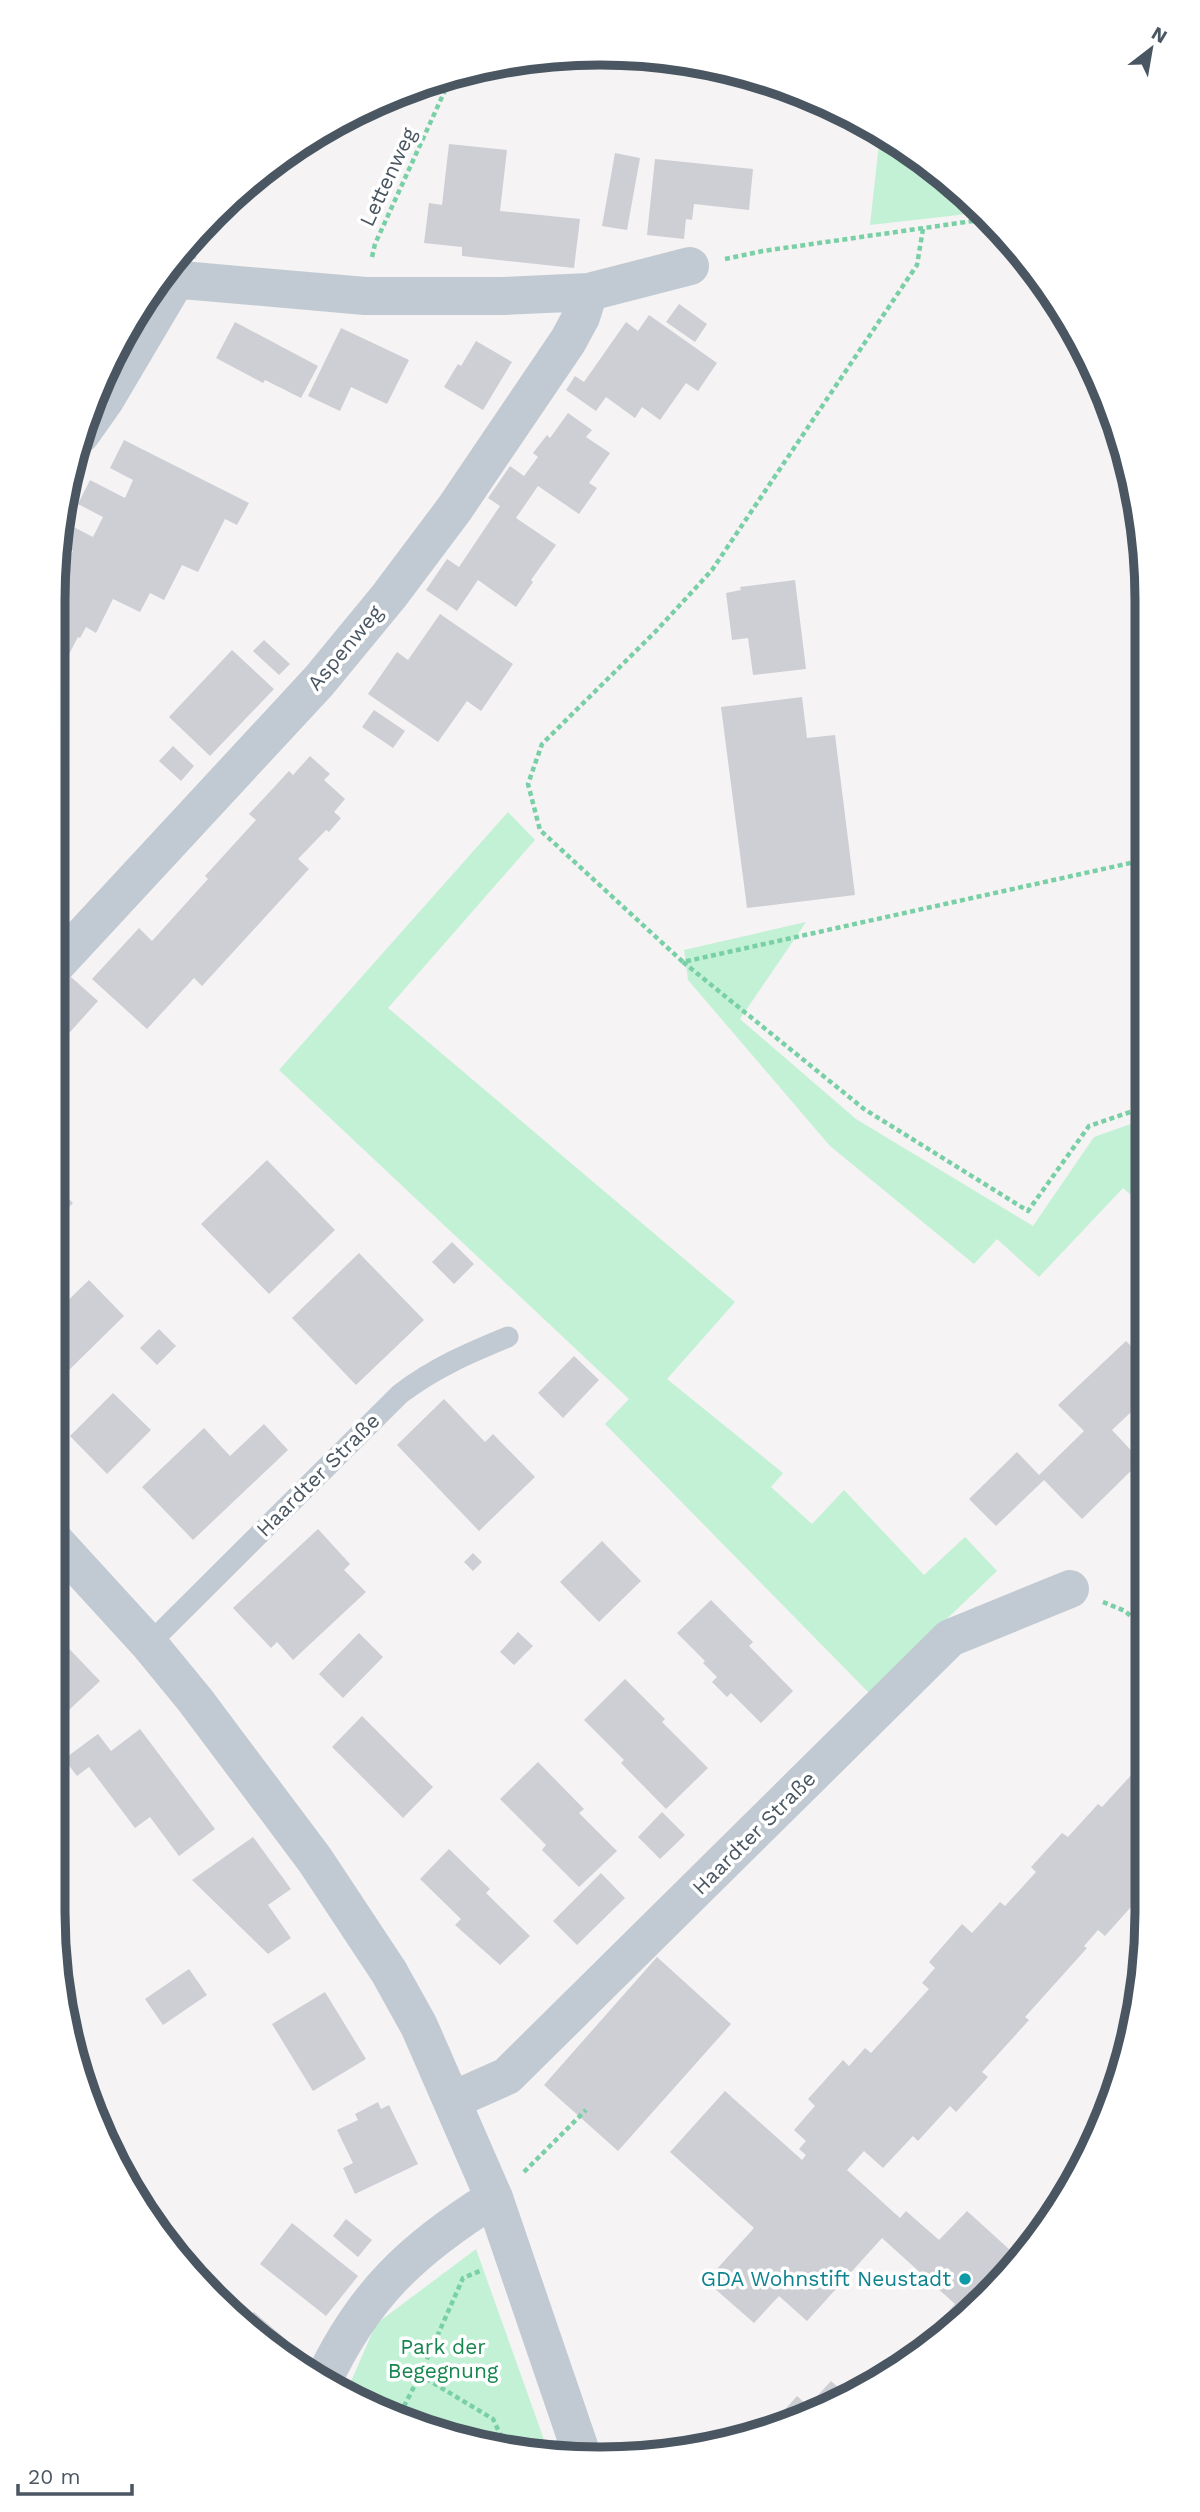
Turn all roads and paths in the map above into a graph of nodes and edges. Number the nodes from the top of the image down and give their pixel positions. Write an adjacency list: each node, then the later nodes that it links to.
1 (446, 87): 7 (path, Lettenweg)
2 (977, 221): 3 (path)
3 (923, 229): 4 (path); 12 (path)
4 (690, 266): 6 (street)
5 (171, 279): 7 (street)
6 (589, 292): 7 (street); 11 (street, Aspenweg)
7 (365, 296)
8 (157, 300): 9 (street)
9 (101, 405)
10 (1135, 862): 12 (path)
11 (65, 954)
12 (682, 962): 13 (path)
13 (1135, 1110)
14 (508, 1337): 18 (lane, Haardter Straße)
15 (65, 1553): 18 (street)
16 (1070, 1589): 17 (path); 19 (street, Haardter Straße)
17 (1135, 1620)
18 (149, 1643): 19 (street)
19 (453, 2099): 21 (street)
20 (586, 2110): 21 (path)
21 (507, 2187): 22 (street); 23 (street)
22 (515, 2255): 24 (path); 27 (street)
23 (328, 2374)
24 (420, 2375): 25 (path); 26 (path)
25 (402, 2410)
26 (502, 2438)
27 (579, 2446)

